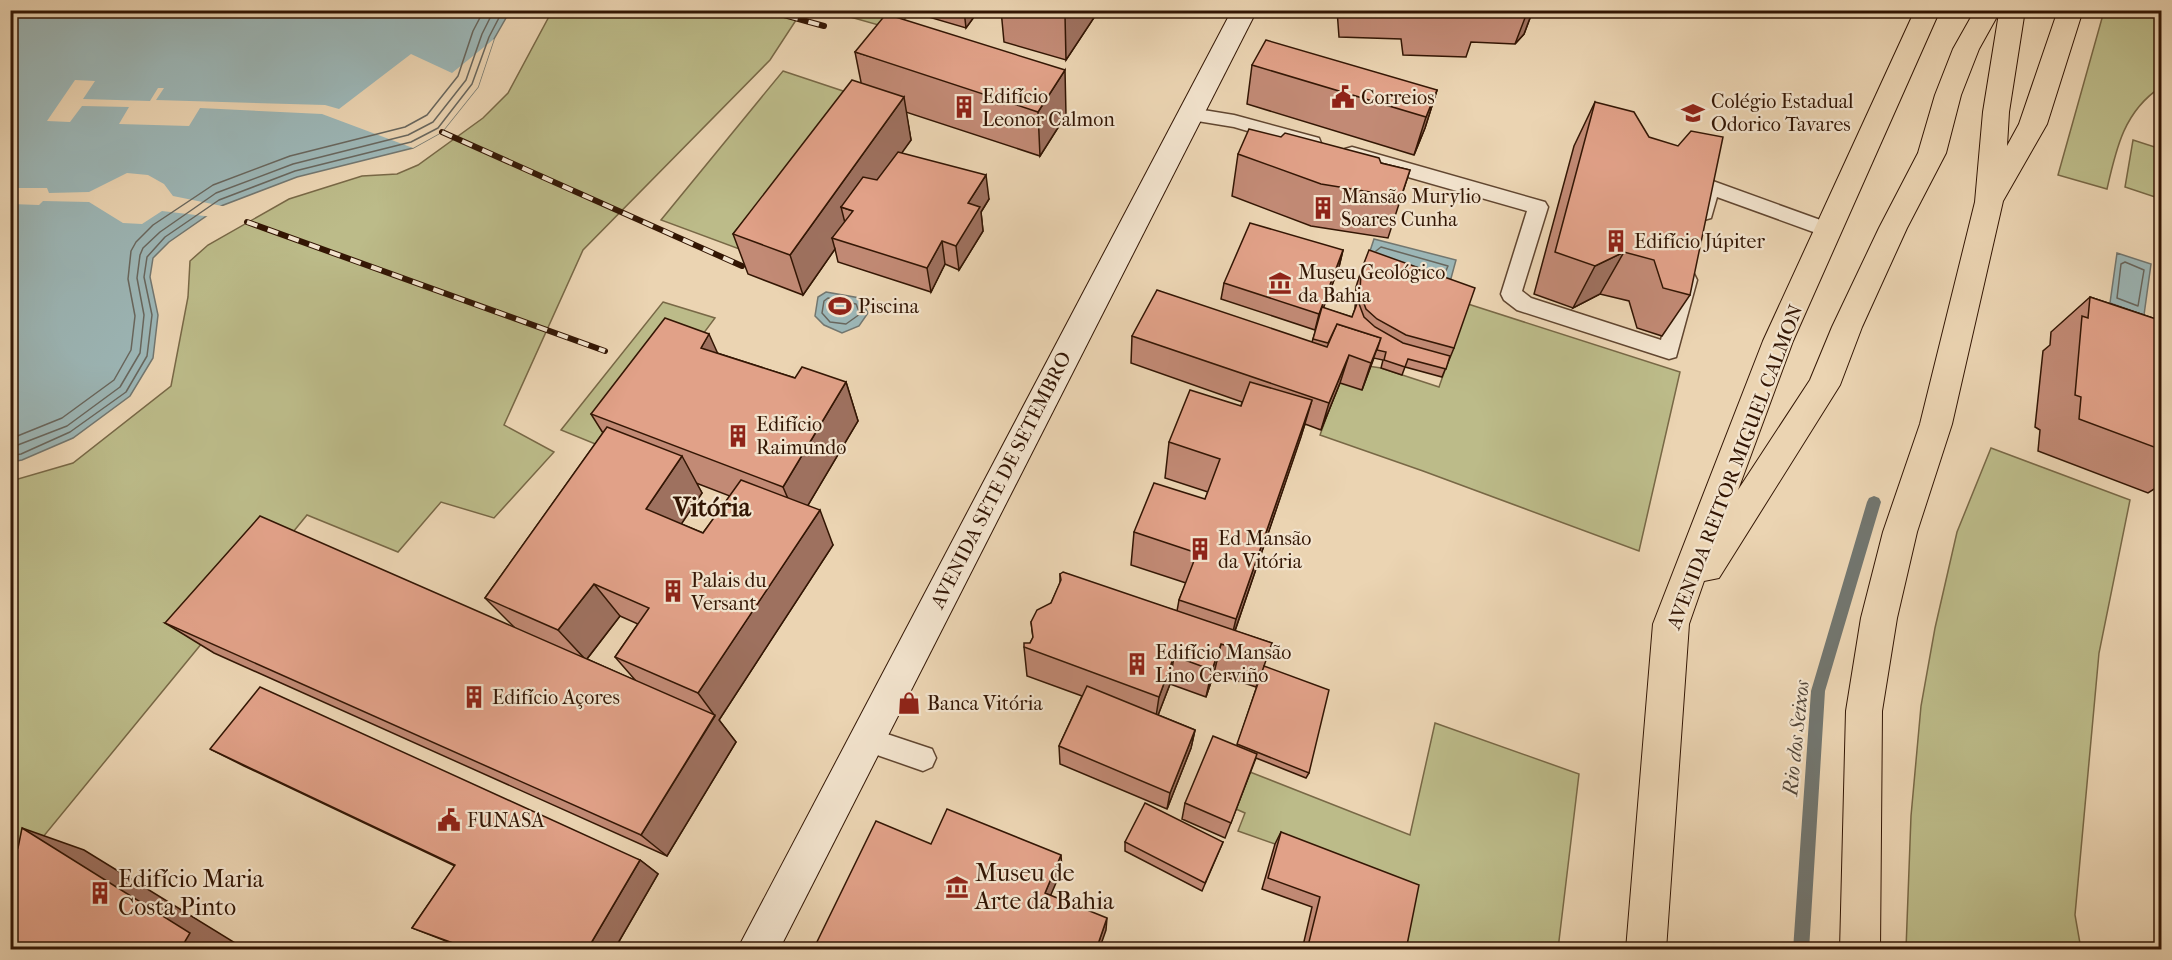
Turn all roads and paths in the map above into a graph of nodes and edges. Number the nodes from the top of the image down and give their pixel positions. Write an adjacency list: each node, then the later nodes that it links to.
1 (1245, 10): 6 (main road, AVENIDA SETE DE SETEMBRO)
2 (1928, 10): 8 (main road, AVENIDA REITOR MIGUEL CALMON)
3 (1988, 10): 11 (main road)
4 (2012, 10): 7 (main road)
5 (2071, 10): 7 (main road)
6 (1191, 114): 10 (lane); 12 (main road, AVENIDA SETE DE SETEMBRO)
7 (1989, 202): 16 (main road)
8 (1830, 231): 9 (lane); 11 (main road, AVENIDA REITOR MIGUEL CALMON)
9 (1699, 232)
10 (1690, 267)
11 (1671, 624): 15 (main road, AVENIDA REITOR MIGUEL CALMON)
12 (866, 739): 13 (lane); 14 (main road, AVENIDA SETE DE SETEMBRO)
13 (923, 758)
14 (757, 950)
15 (1646, 950)
16 (1860, 950)

